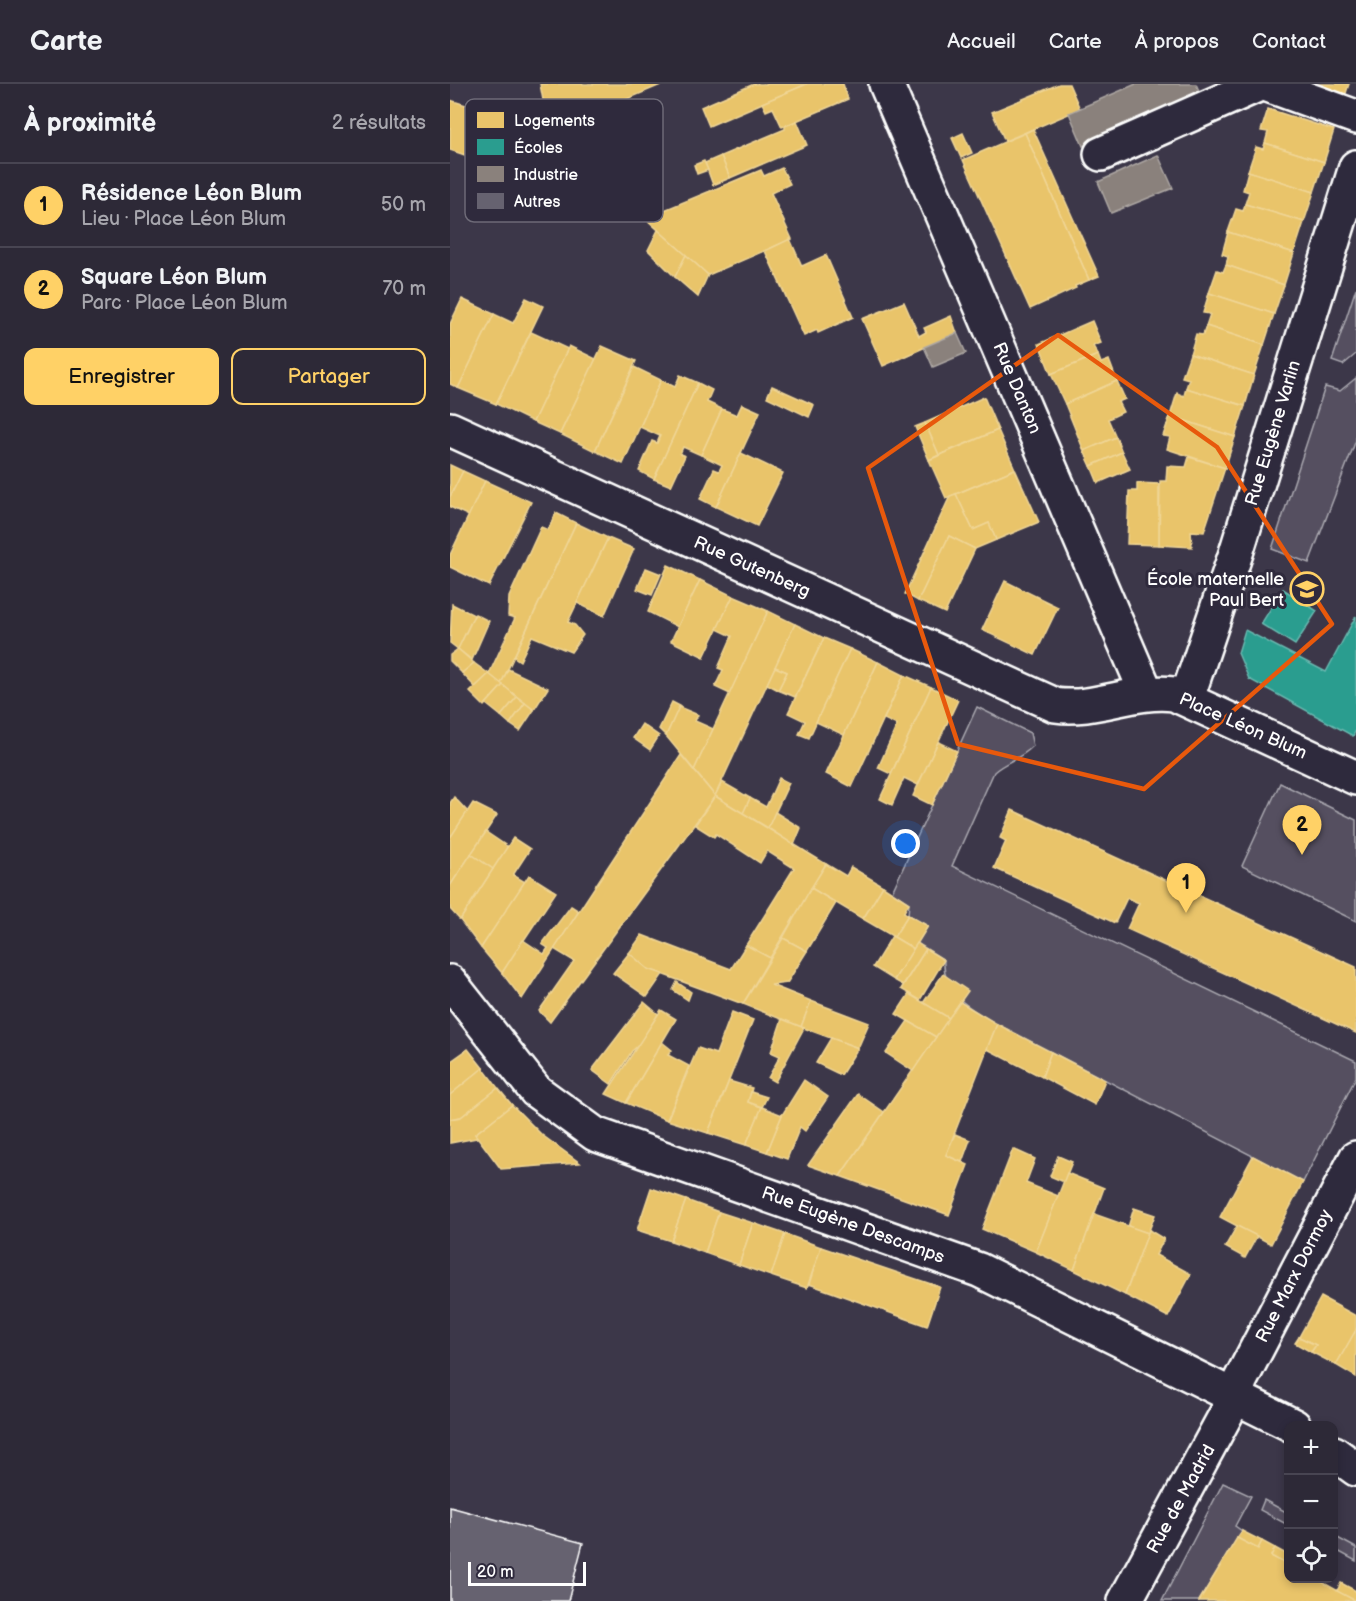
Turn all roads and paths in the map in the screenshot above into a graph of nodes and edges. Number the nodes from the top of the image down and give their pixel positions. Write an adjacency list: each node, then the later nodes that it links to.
1 (886, 84): 8 (street, Rue Danton)
2 (1260, 84): 5 (street)
3 (1265, 84): 4 (street)
4 (1356, 117)
5 (1101, 154)
6 (1356, 167): 9 (street, Rue Eugène Varlin)
7 (450, 429): 10 (street, Rue Gutenberg)
8 (1146, 692): 9 (street, Place Léon Blum); 10 (street, Place Léon Blum)
9 (1187, 698): 11 (street, Place Léon Blum)
10 (1055, 705)
11 (1356, 778)
12 (450, 982): 14 (street, Rue Eugène Descamps)
13 (1356, 1158): 14 (street, Rue Marx Dormoy)
14 (1236, 1396): 15 (street, Rue Eugène Descamps); 18 (street, Rue de Madrid)
15 (1286, 1421)
16 (1338, 1456): 17 (street)
17 (1356, 1469)
18 (1125, 1601)

